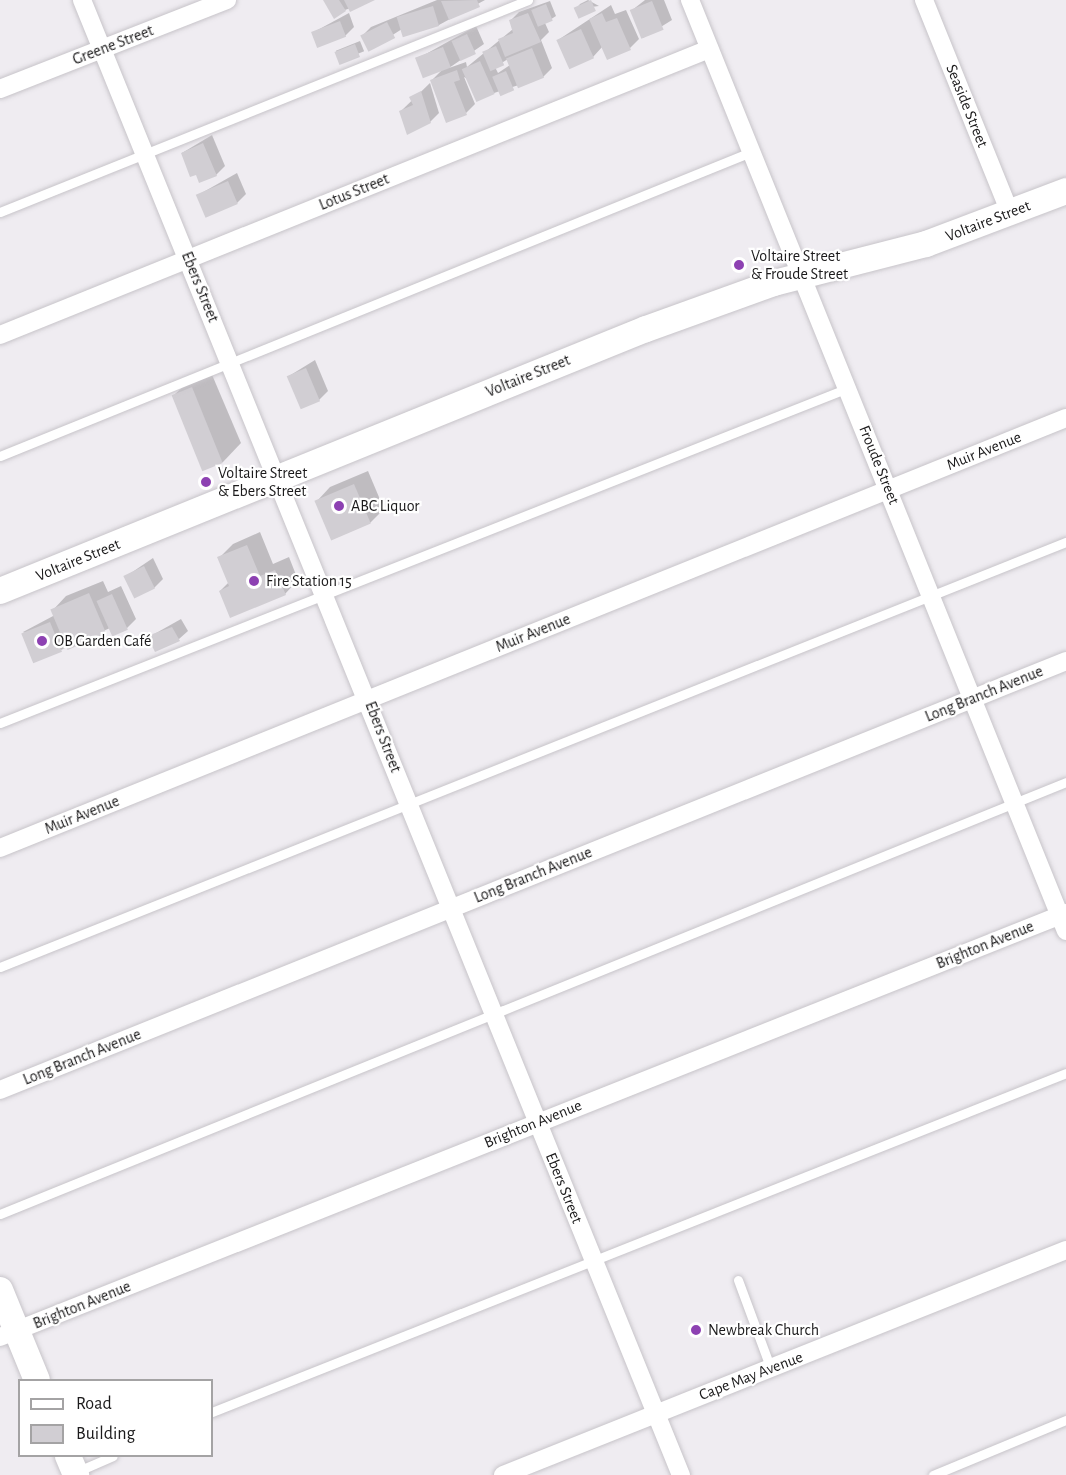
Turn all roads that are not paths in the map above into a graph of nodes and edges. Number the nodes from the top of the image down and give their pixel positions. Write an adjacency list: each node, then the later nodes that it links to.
1 (82, 0): 7 (street, Ebers Street)
2 (226, 0): 7 (street, Greene Street)
3 (528, 0): 9 (lane)
4 (690, 0): 6 (street, Froude Street)
5 (924, 0): 13 (street, Seaside Street)
6 (709, 49): 10 (street, Froude Street); 14 (street, Lotus Street)
7 (102, 50): 8 (street, Greene Street); 9 (street, Ebers Street)
8 (0, 89)
9 (144, 152): 12 (lane); 14 (street, Ebers Street)
10 (751, 152): 15 (street, Froude Street); 17 (lane)
11 (1066, 191): 13 (main road, Voltaire Street)
12 (0, 212)
13 (1010, 213): 15 (main road, Voltaire Street)
14 (188, 260): 16 (street, Lotus Street); 17 (street, Ebers Street)
15 (799, 275): 18 (street, Froude Street); 21 (main road, Voltaire Street)
16 (0, 335)
17 (232, 366): 20 (lane); 21 (street, Ebers Street)
18 (848, 388): 22 (street, Froude Street); 25 (lane)
19 (1066, 417): 22 (street, Muir Avenue)
20 (0, 456)
21 (278, 477): 24 (main road, Voltaire Street); 25 (street, Ebers Street)
22 (888, 489): 26 (street, Froude Street); 28 (street, Muir Avenue)
23 (1066, 542): 26 (lane)
24 (0, 591)
25 (324, 591): 28 (street, Ebers Street); 30 (lane)
26 (930, 594): 29 (street, Froude Street); 32 (lane)
27 (1066, 661): 29 (street, Long Branch Avenue)
28 (368, 698): 32 (street, Ebers Street); 34 (street, Muir Avenue)
29 (973, 699): 33 (street, Froude Street); 35 (street, Long Branch Avenue)
30 (0, 723)
31 (1066, 782): 33 (lane)
32 (408, 800): 35 (street, Ebers Street); 37 (lane)
33 (1015, 802): 36 (street, Froude Street); 38 (lane)
34 (0, 848)
35 (451, 908): 38 (street, Ebers Street); 40 (street, Long Branch Avenue)
36 (1064, 920): 41 (street, Brighton Avenue)
37 (0, 967)
38 (491, 1013): 41 (street, Ebers Street); 42 (lane)
39 (1066, 1073): 44 (lane)
40 (0, 1090)
41 (537, 1122): 44 (street, Ebers Street); 47 (street, Brighton Avenue)
42 (0, 1214)
43 (1066, 1250): 48 (street, Cape May Avenue)
44 (594, 1262): 50 (lane); 51 (street, Ebers Street)
45 (738, 1280): 48 (lane)
46 (0, 1290): 47 (main road)
47 (8, 1334): 49 (main road)
48 (771, 1369): 51 (street, Cape May Avenue)
49 (36, 1379)
50 (213, 1412)
51 (658, 1413): 55 (street, Cape May Avenue); 56 (street, Ebers Street)
52 (1066, 1420): 57 (lane)
53 (107, 1457): 54 (lane)
54 (72, 1469)
55 (503, 1475)
56 (681, 1475)
57 (933, 1475)

